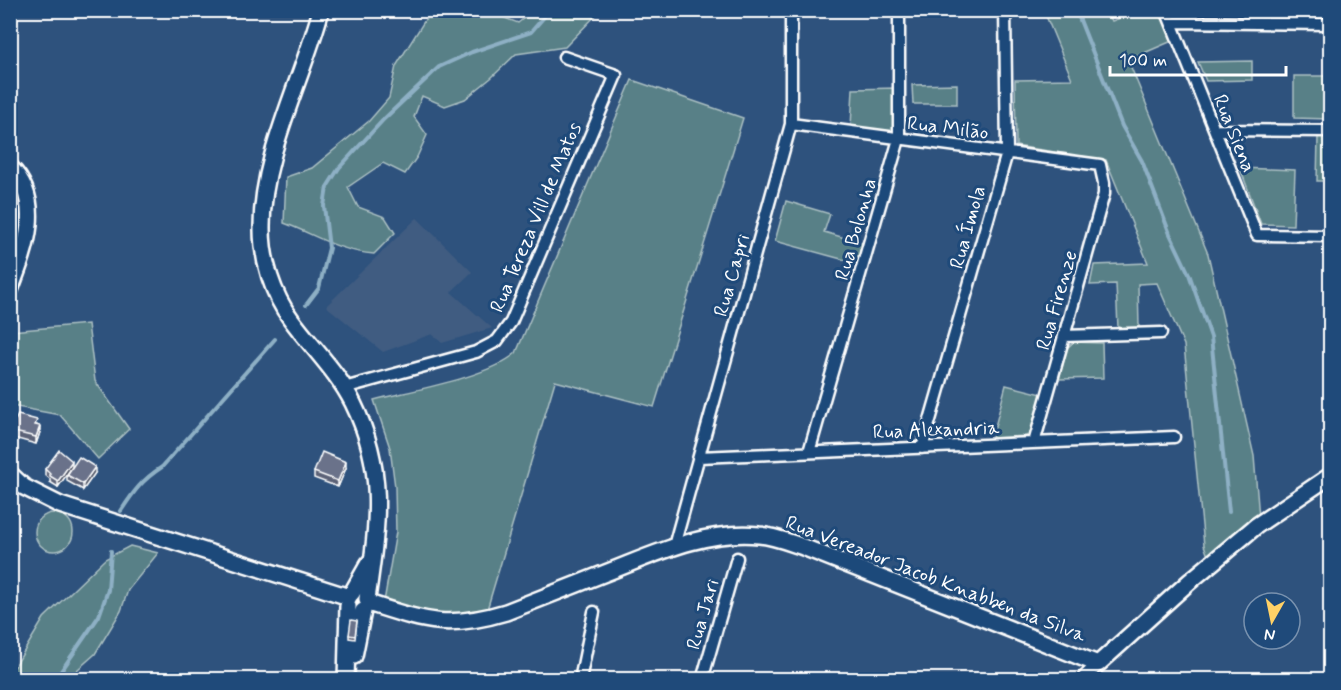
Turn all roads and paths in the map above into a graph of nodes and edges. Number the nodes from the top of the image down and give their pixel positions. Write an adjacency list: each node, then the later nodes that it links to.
1 (321, 10): 20 (main road)
2 (791, 10): 9 (street, Rua Capri)
3 (899, 10): 12 (street, Rua Bolonha)
4 (1005, 10): 13 (street, Rua Ímola)
5 (1166, 10): 6 (street, Rua Siena)
6 (1171, 22): 7 (street); 10 (street, Rua Siena)
7 (1330, 24)
8 (564, 57): 20 (street, Rua Tereza Vill de Matos)
9 (791, 124): 12 (street, Rua Milão); 25 (street, Rua Capri)
10 (1215, 130): 11 (street); 16 (street, Rua Siena)
11 (1330, 131)
12 (899, 139): 13 (street, Rua Milão); 24 (street, Rua Bolonha)
13 (1007, 153): 14 (street, Rua Milão); 23 (street, Rua Ímola)
14 (1100, 165): 19 (street, Rua Firenze)
15 (10, 167): 17 (main road)
16 (1330, 236)
17 (10, 290)
18 (1161, 333): 19 (street)
19 (1064, 336): 22 (street, Rua Firenze)
20 (344, 388): 30 (main road)
21 (1174, 437): 22 (street, Rua Alexandria)
22 (1034, 443): 23 (street, Rua Alexandria)
23 (922, 448): 24 (street, Rua Alexandria)
24 (809, 452): 25 (street, Rua Alexandria)
25 (699, 457): 28 (street, Rua Capri)
26 (10, 474): 30 (main road, Rua Vereador Jacob Knabben da Silva)
27 (1330, 476): 32 (main road, Rua Vereador Jacob Knabben da Silva)
28 (674, 546): 30 (main road, Rua Vereador Jacob Knabben da Silva); 32 (main road, Rua Vereador Jacob Knabben da Silva)
29 (737, 558): 35 (street, Rua Jari)
30 (358, 601): 33 (main road)
31 (594, 612): 34 (street)
32 (1098, 664): 36 (street)
33 (348, 680)
34 (580, 680)
35 (702, 680)
36 (1082, 680)

